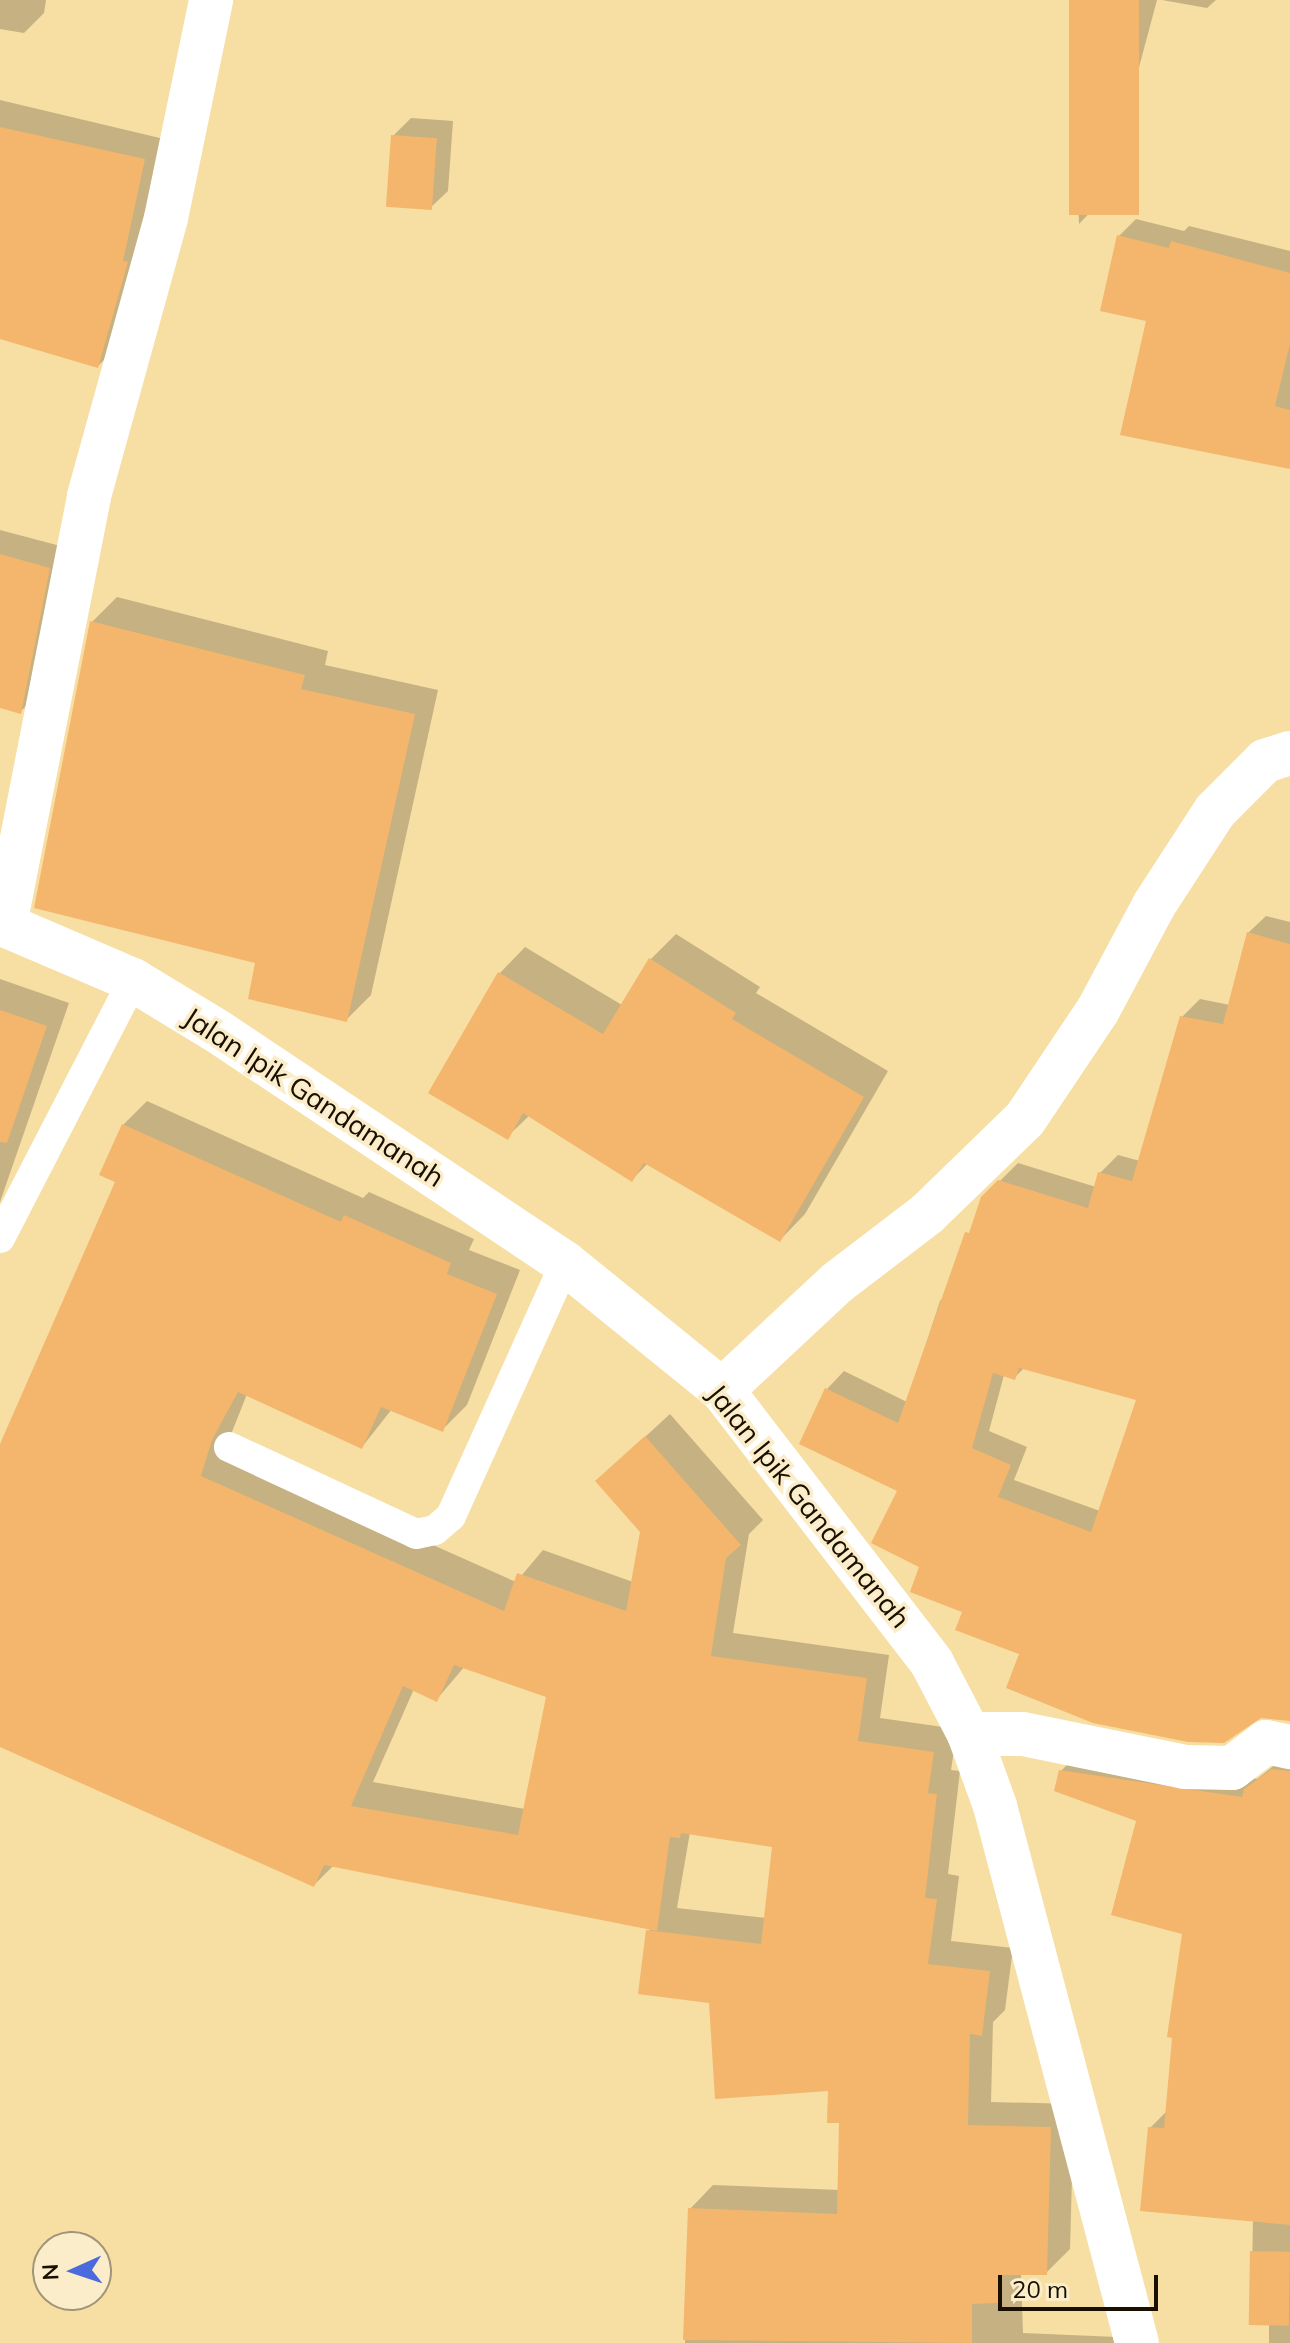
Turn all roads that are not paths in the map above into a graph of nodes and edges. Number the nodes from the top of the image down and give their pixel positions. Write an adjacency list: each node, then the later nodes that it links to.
1 (211, 0): 3 (street)
2 (1290, 753): 7 (street)
3 (2, 924): 4 (street, Jalan Ipik Gandamanah)
4 (133, 980): 5 (lane); 6 (street, Jalan Ipik Gandamanah)
5 (0, 1238)
6 (565, 1263): 7 (street, Jalan Ipik Gandamanah); 8 (lane)
7 (722, 1390): 9 (street, Jalan Ipik Gandamanah)
8 (229, 1447)
9 (969, 1734): 10 (street); 11 (street, Jalan Ipik Gandamanah)
10 (1290, 1747)
11 (1137, 2343)

